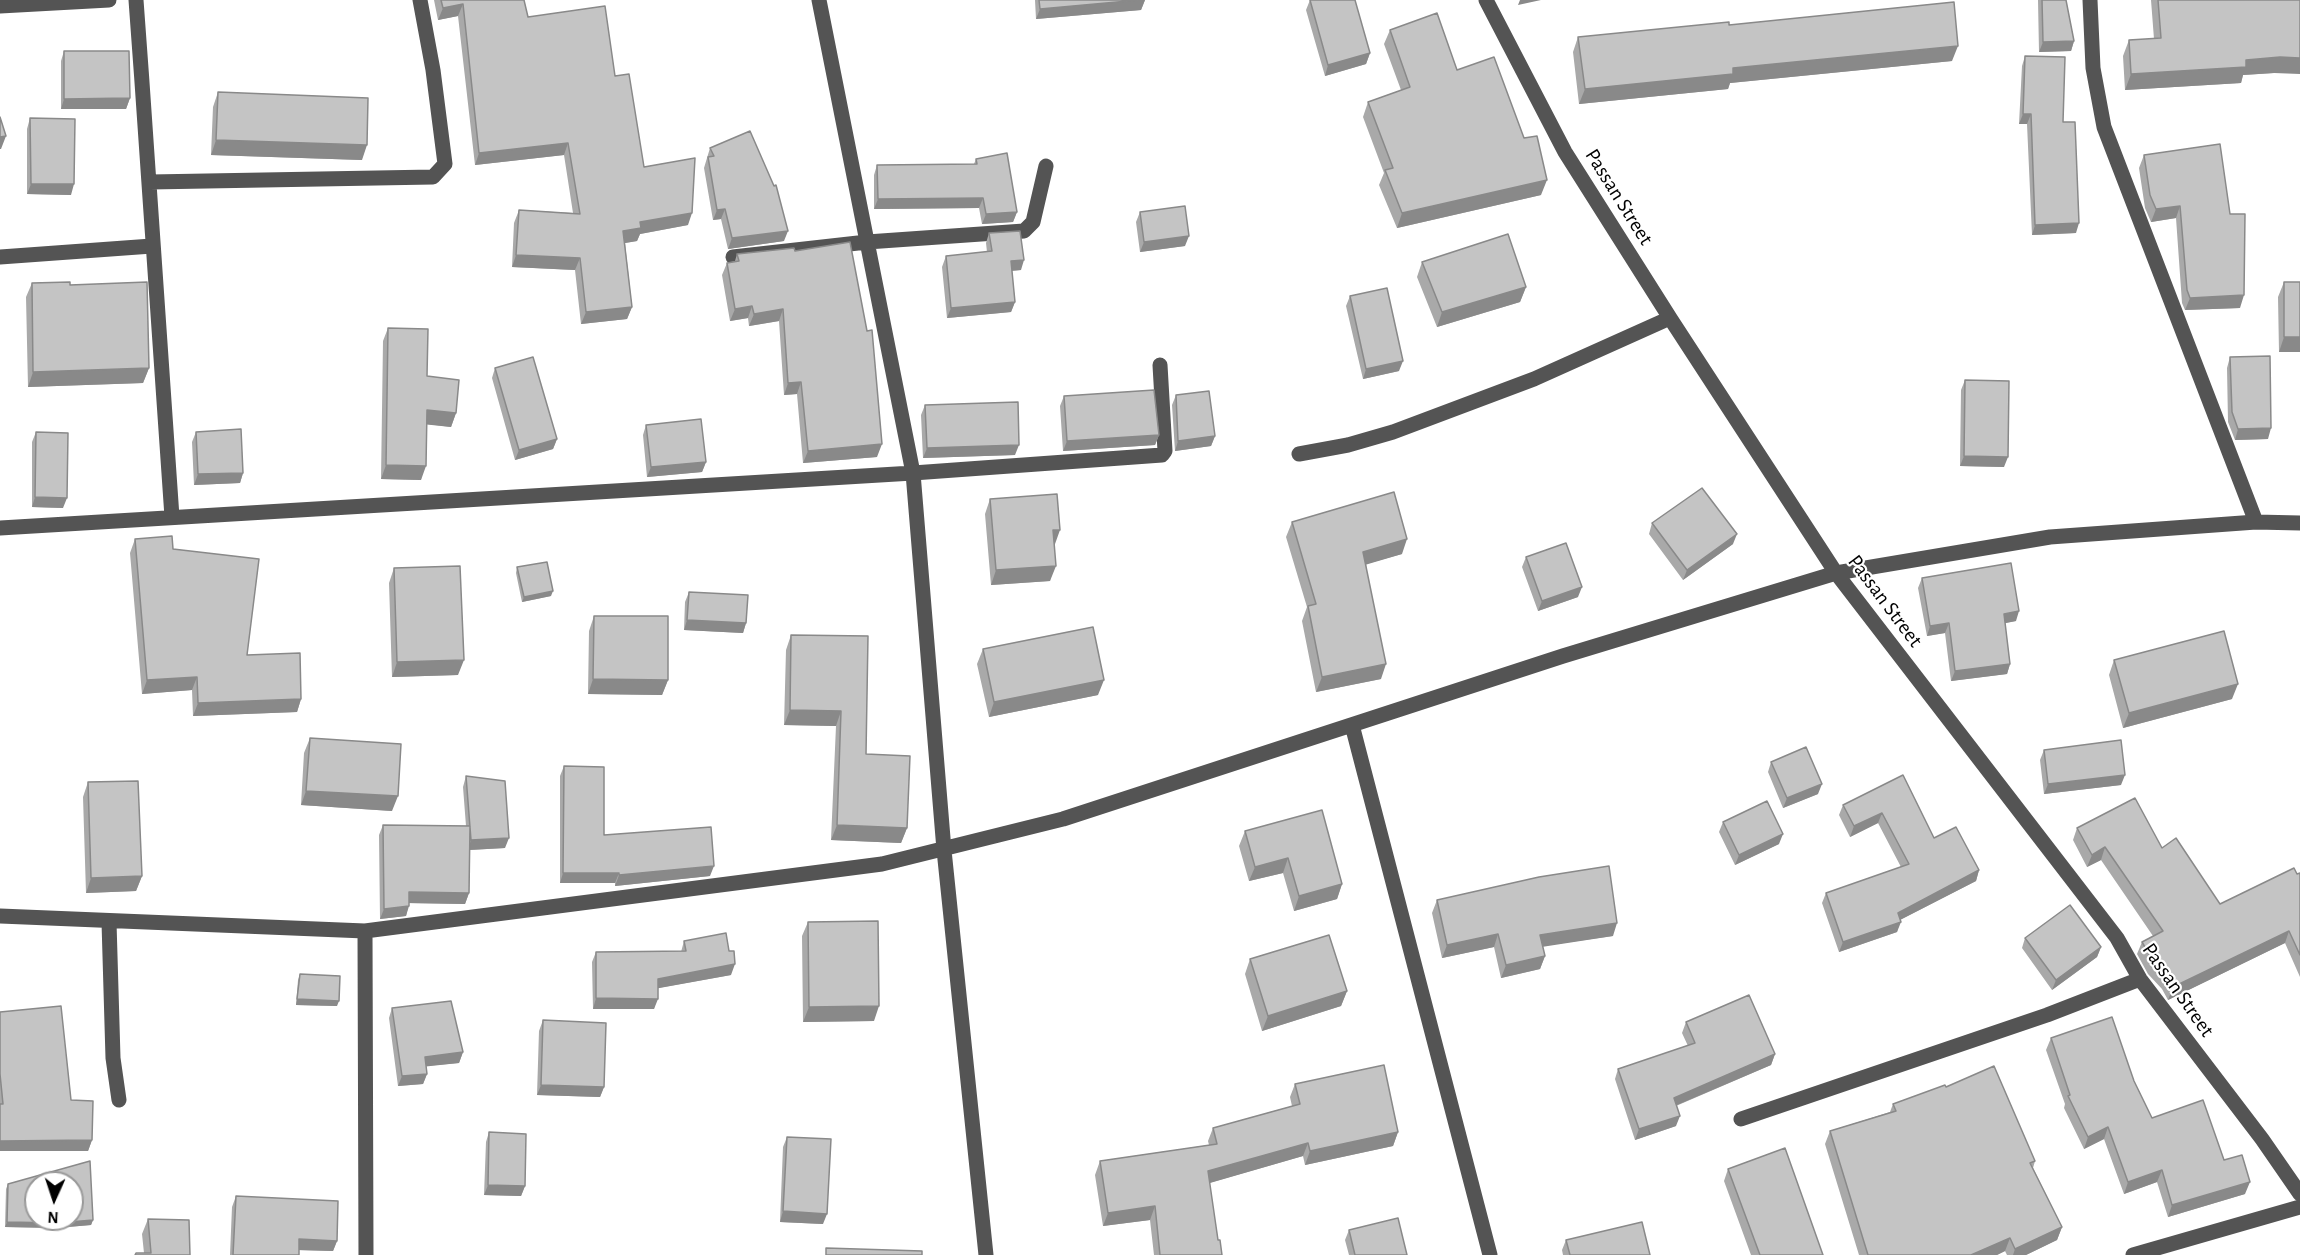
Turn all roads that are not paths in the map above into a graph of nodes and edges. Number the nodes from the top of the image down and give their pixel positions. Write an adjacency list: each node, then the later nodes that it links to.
1 (109, 0): 7 (street)
2 (136, 0): 9 (street)
3 (420, 0): 9 (street)
4 (819, 0): 10 (street)
5 (1486, 0): 14 (street, Passan Street)
6 (2090, 0): 19 (street)
7 (0, 6)
8 (1046, 166): 10 (street)
9 (150, 182): 11 (street)
10 (867, 242): 13 (street); 17 (street)
11 (152, 246): 12 (street); 18 (street)
12 (0, 256)
13 (733, 257)
14 (1670, 318): 16 (street); 22 (street, Passan Street)
15 (1160, 365): 17 (street)
16 (1299, 454)
17 (913, 473): 18 (street); 24 (street)
18 (172, 517): 21 (street)
19 (2256, 522): 20 (street); 22 (street)
20 (2300, 523)
21 (0, 528)
22 (1836, 573): 23 (street); 28 (street, Passan Street)
23 (1352, 725): 24 (street); 35 (street)
24 (944, 850): 27 (street); 34 (street)
25 (0, 916): 26 (street)
26 (109, 922): 27 (street); 29 (street)
27 (365, 931): 33 (street)
28 (2140, 979): 30 (street); 31 (street, Passan Street)
29 (119, 1100)
30 (1741, 1119)
31 (2300, 1194)
32 (2300, 1208): 36 (street)
33 (366, 1255)
34 (986, 1255)
35 (1490, 1255)
36 (2133, 1255)

